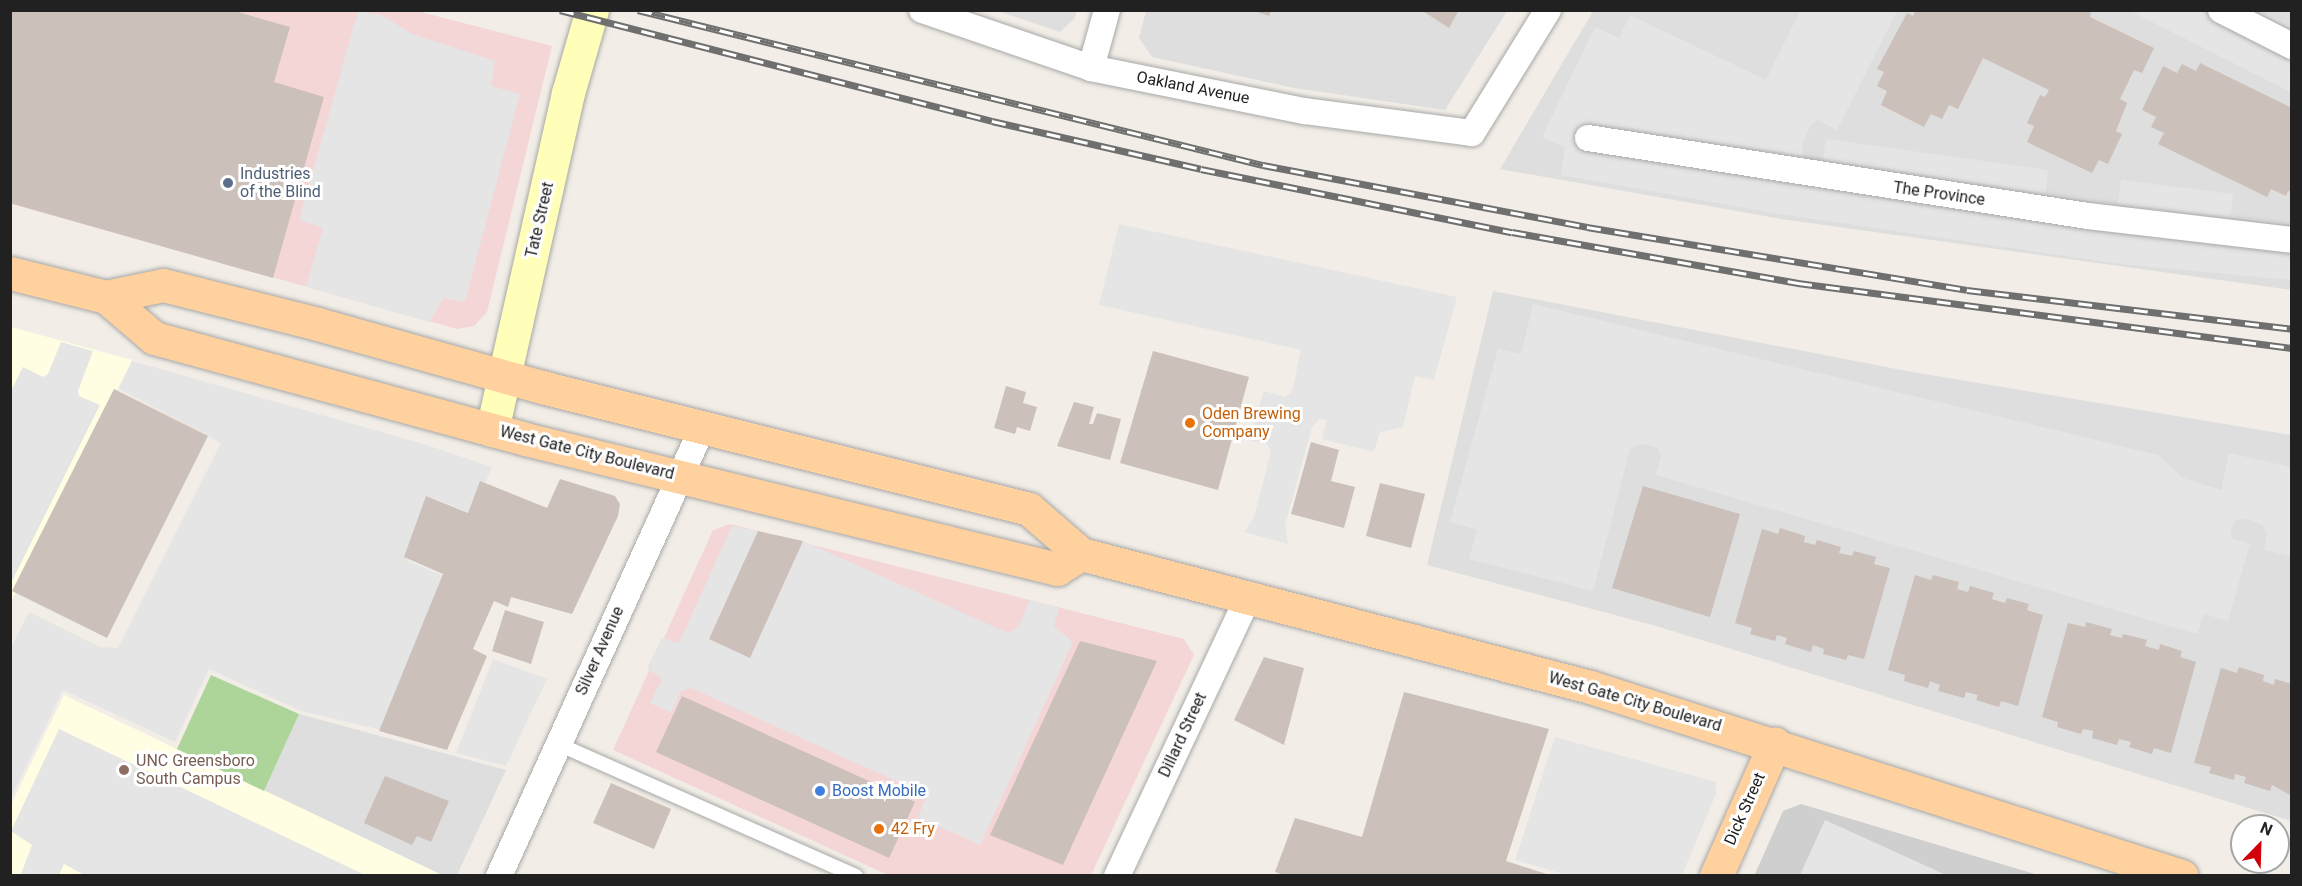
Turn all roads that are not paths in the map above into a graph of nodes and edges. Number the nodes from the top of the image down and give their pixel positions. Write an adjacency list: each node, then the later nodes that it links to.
1 (592, 10): 12 (street, Tate Street)
2 (922, 10): 7 (street, Oakland Avenue)
3 (1107, 10): 7 (street)
4 (1548, 10): 7 (street, Oakland Avenue)
5 (2221, 10): 6 (street)
6 (2292, 46)
7 (1091, 68)
8 (1588, 138): 9 (street, The Province)
9 (2292, 240)
10 (10, 273): 11 (main road, West Gate City Boulevard)
11 (106, 297): 12 (main road, West Gate City Boulevard); 14 (main road, West Gate City Boulevard)
12 (506, 377): 13 (main road, West Gate City Boulevard); 14 (street, Tate Street)
13 (702, 428): 15 (street, Silver Avenue); 16 (main road, West Gate City Boulevard)
14 (492, 430): 15 (main road, West Gate City Boulevard)
15 (679, 476): 16 (main road, West Gate City Boulevard); 19 (street, Silver Avenue)
16 (1081, 554): 17 (main road, West Gate City Boulevard)
17 (1249, 595): 18 (main road, West Gate City Boulevard); 22 (street, Dillard Street)
18 (1775, 743): 23 (main road, Dick Street); 24 (main road, West Gate City Boulevard)
19 (558, 744): 20 (street, Silver Avenue); 21 (lane)
20 (499, 876)
21 (856, 876)
22 (1117, 876)
23 (1716, 876)
24 (2182, 876)

